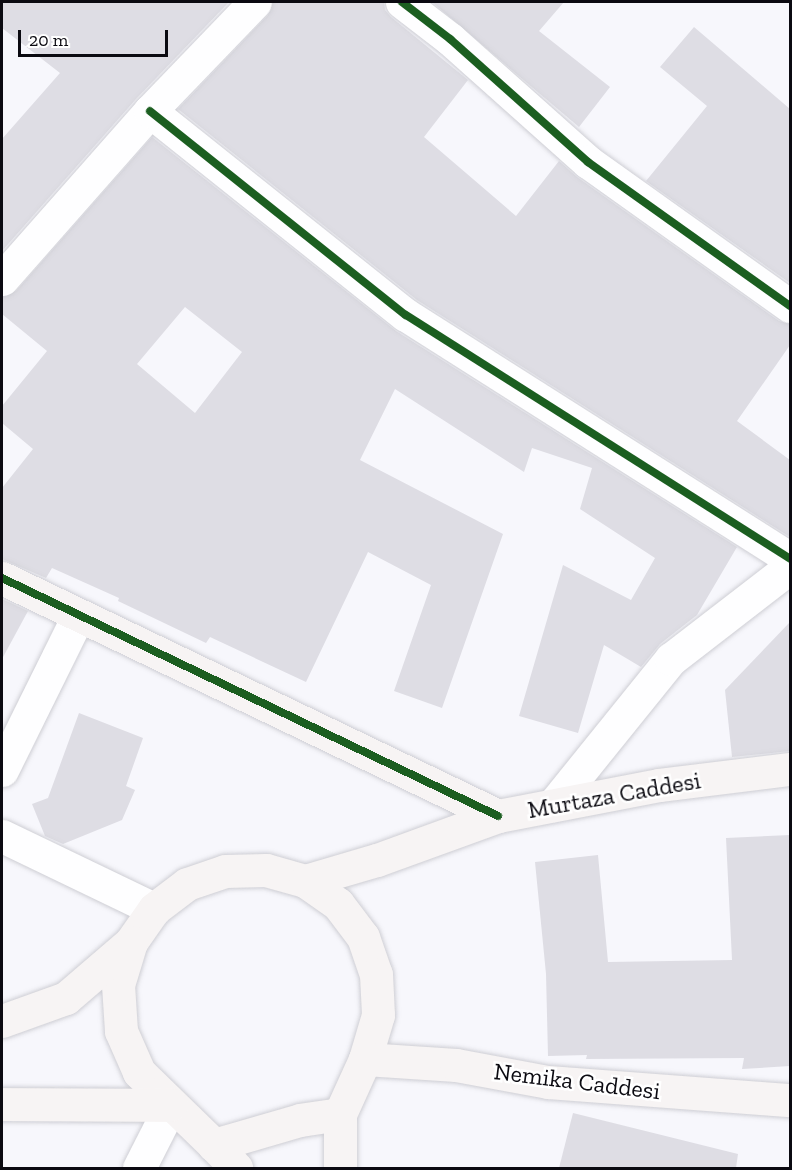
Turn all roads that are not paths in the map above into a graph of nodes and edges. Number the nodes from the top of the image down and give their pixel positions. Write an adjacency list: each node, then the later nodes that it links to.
1 (255, 2): 3 (street)
2 (402, 2): 5 (street)
3 (150, 111): 4 (street); 6 (street)
4 (2, 279)
5 (790, 306)
6 (790, 559)
7 (790, 567): 12 (street)
8 (2, 578): 9 (main road)
9 (78, 616): 11 (street); 13 (main road)
10 (790, 769): 12 (main road, Murtaza Caddesi)
11 (2, 770)
12 (553, 805): 13 (main road, Murtaza Caddesi)
13 (498, 816): 15 (main road, Murtaza Caddesi)
14 (2, 836): 16 (street)
15 (305, 881): 16 (main road); 19 (main road)
16 (154, 909): 17 (main road)
17 (131, 942): 18 (main road); 22 (main road)
18 (2, 1021)
19 (365, 1059): 20 (main road, Nemika Caddesi); 23 (main road)
20 (790, 1100)
21 (2, 1104): 22 (main road)
22 (171, 1105): 24 (main road); 25 (street)
23 (340, 1114): 24 (main road); 27 (main road)
24 (214, 1145): 26 (main road)
25 (140, 1168)
26 (236, 1168)
27 (340, 1168)

